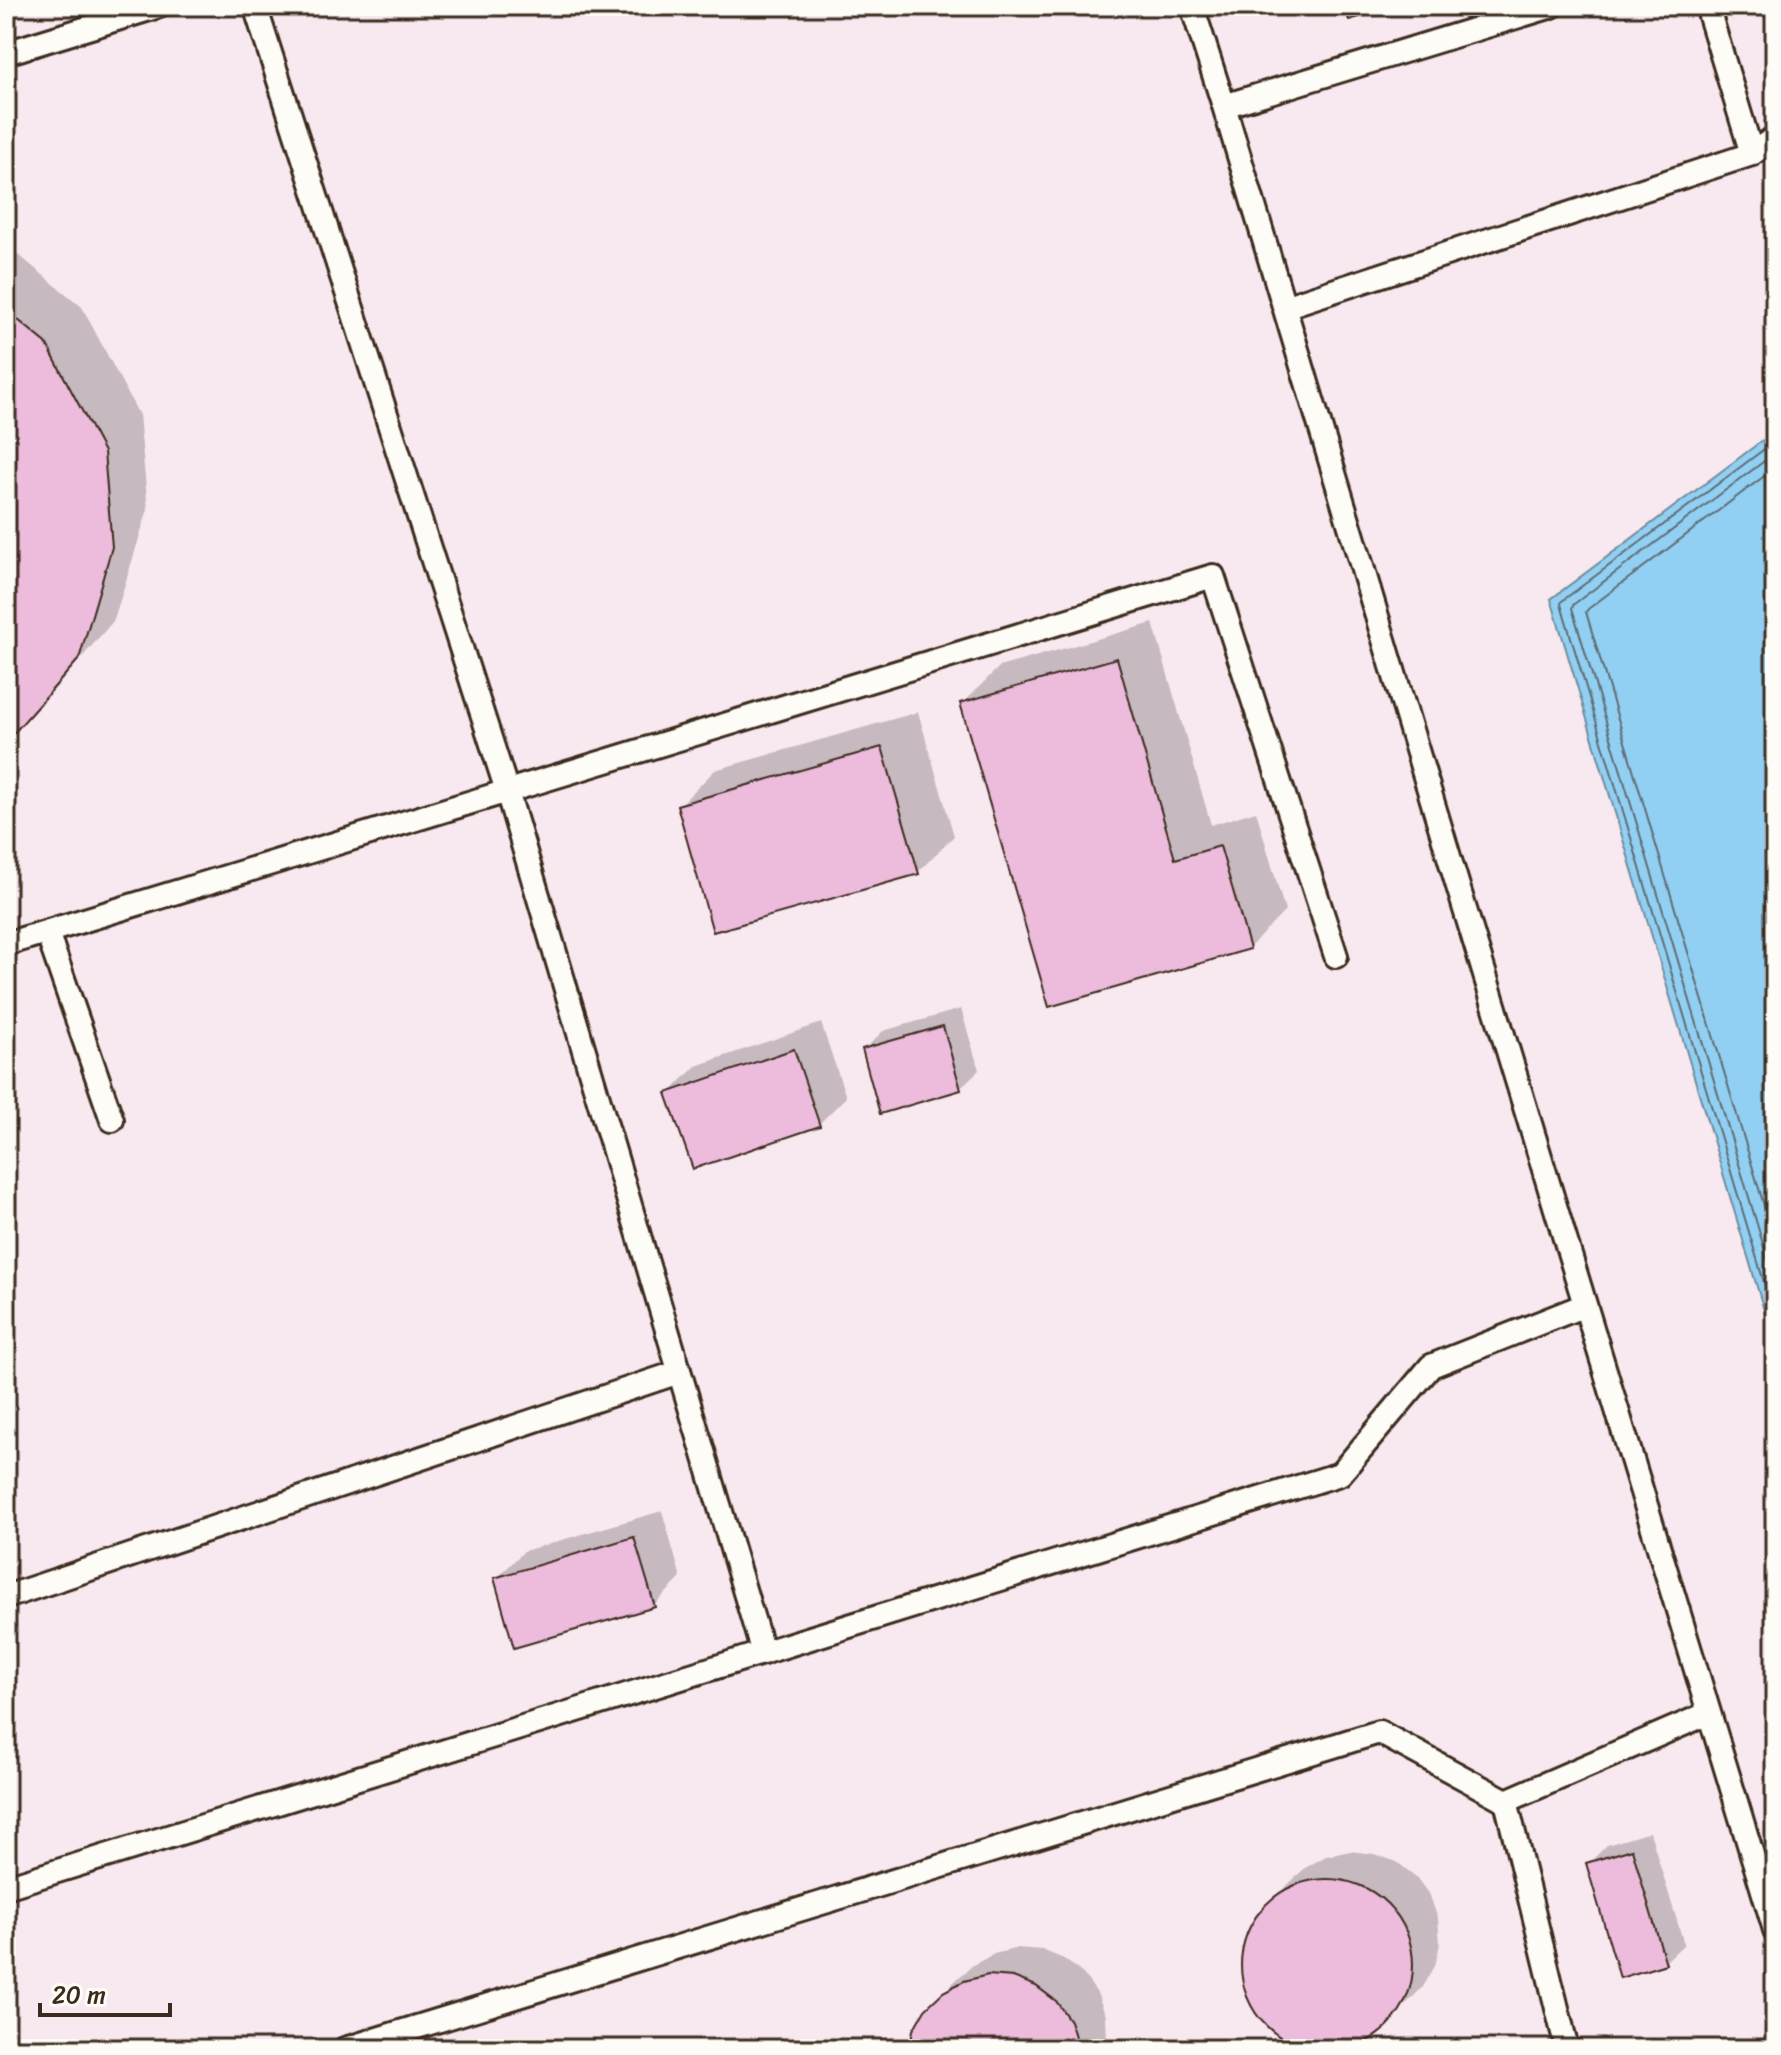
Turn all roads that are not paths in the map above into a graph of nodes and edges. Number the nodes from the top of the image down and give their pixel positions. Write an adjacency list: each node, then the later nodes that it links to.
1 (159, 6): 6 (lane)
2 (255, 6): 11 (lane)
3 (1192, 6): 7 (lane)
4 (1552, 6): 7 (lane)
5 (1707, 6): 9 (lane)
6 (6, 53)
7 (1224, 106): 10 (lane)
8 (1775, 137): 9 (lane)
9 (1752, 154): 10 (lane)
10 (1284, 307): 16 (lane)
11 (507, 791): 12 (lane); 14 (lane); 17 (lane)
12 (47, 932): 13 (lane); 15 (lane)
13 (6, 944)
14 (1336, 956)
15 (112, 1120)
16 (1585, 1305): 19 (lane); 20 (lane)
17 (679, 1372): 18 (lane); 19 (lane)
18 (6, 1597)
19 (763, 1653): 22 (lane)
20 (1709, 1713): 21 (lane); 23 (lane)
21 (1506, 1801): 24 (lane); 25 (lane)
22 (6, 1887)
23 (1775, 1930)
24 (345, 2049)
25 (1567, 2049)

